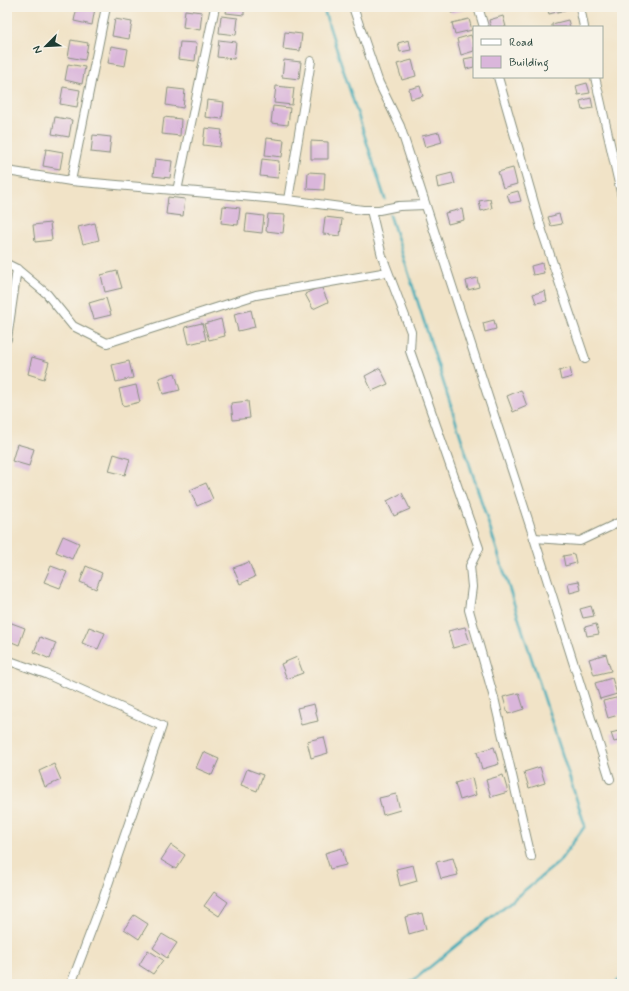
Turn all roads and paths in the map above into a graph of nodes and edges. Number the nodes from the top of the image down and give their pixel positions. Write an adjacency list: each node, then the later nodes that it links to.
1 (106, 7): 12 (street)
2 (215, 7): 13 (street)
3 (353, 7): 16 (street)
4 (478, 7): 6 (street)
5 (580, 7): 7 (street)
6 (484, 26)
7 (584, 26)
8 (311, 61): 15 (street)
9 (498, 78): 22 (street)
10 (595, 78): 14 (street)
11 (7, 171): 12 (street)
12 (72, 181): 13 (street)
13 (177, 191): 15 (street)
14 (622, 197)
15 (288, 200): 17 (street)
16 (425, 205): 17 (street); 24 (street)
17 (371, 210): 27 (street)
18 (7, 264): 19 (street)
19 (17, 269): 20 (street); 21 (street)
20 (382, 273)
21 (7, 339)
22 (585, 359)
23 (622, 521): 24 (street)
24 (534, 538): 26 (street)
25 (7, 660): 28 (street)
26 (610, 779)
27 (531, 857)
28 (71, 984)

